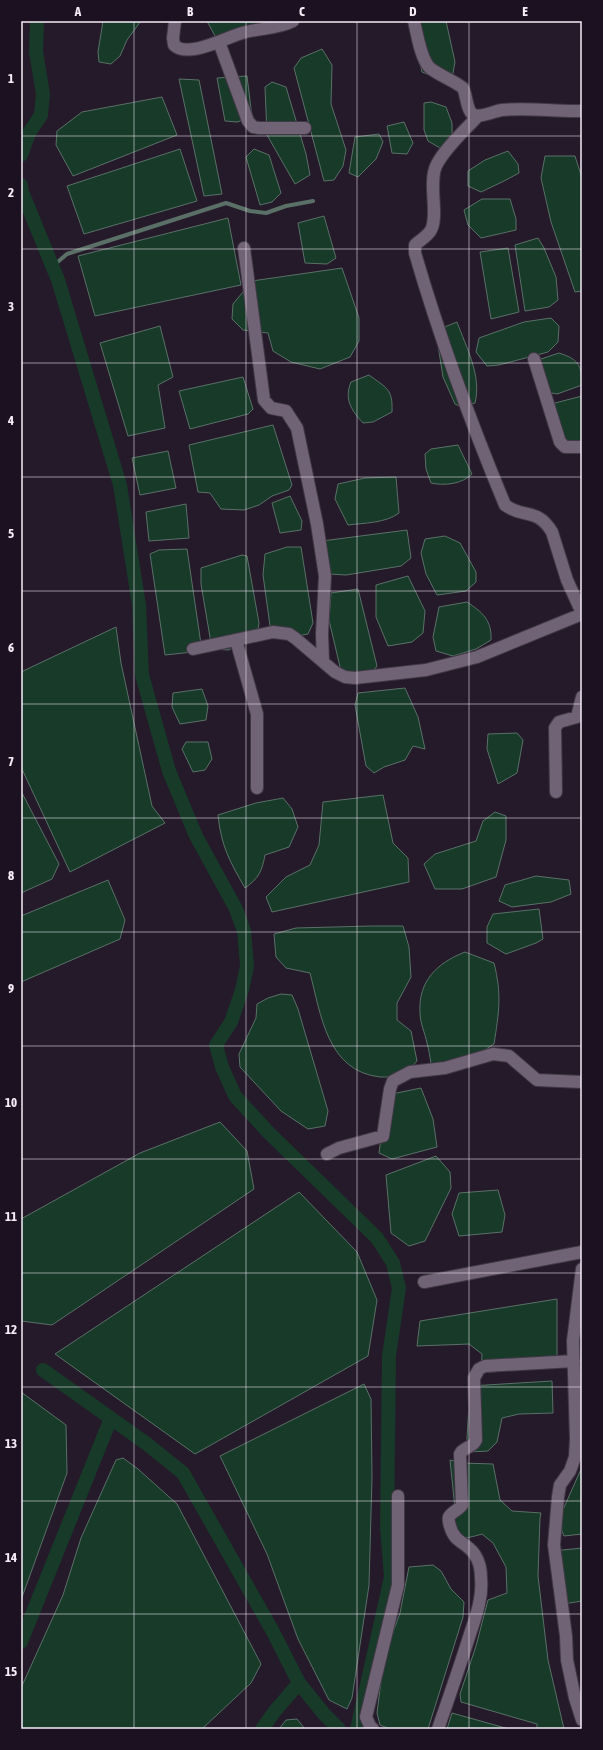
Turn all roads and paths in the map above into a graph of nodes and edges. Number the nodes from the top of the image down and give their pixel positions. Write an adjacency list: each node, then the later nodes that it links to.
1 (175, 21): 4 (street)
2 (293, 21): 4 (street)
3 (414, 21): 6 (street)
4 (219, 42): 7 (street)
5 (582, 111): 6 (street)
6 (478, 116): 11 (street)
7 (305, 128)
8 (244, 248): 14 (street)
9 (534, 359): 10 (street)
10 (582, 447)
11 (582, 614): 14 (street)
12 (236, 640): 13 (street); 14 (street); 16 (street)
13 (193, 649)
14 (323, 661)
15 (582, 697): 17 (street)
16 (257, 788)
17 (556, 792)
18 (582, 1082): 19 (street)
19 (327, 1154)
20 (582, 1252): 22 (street)
21 (582, 1269): 23 (street)
22 (424, 1282)
23 (574, 1361): 25 (street); 27 (street)
24 (398, 1496): 26 (street)
25 (582, 1720)
26 (373, 1729)
27 (438, 1729)

